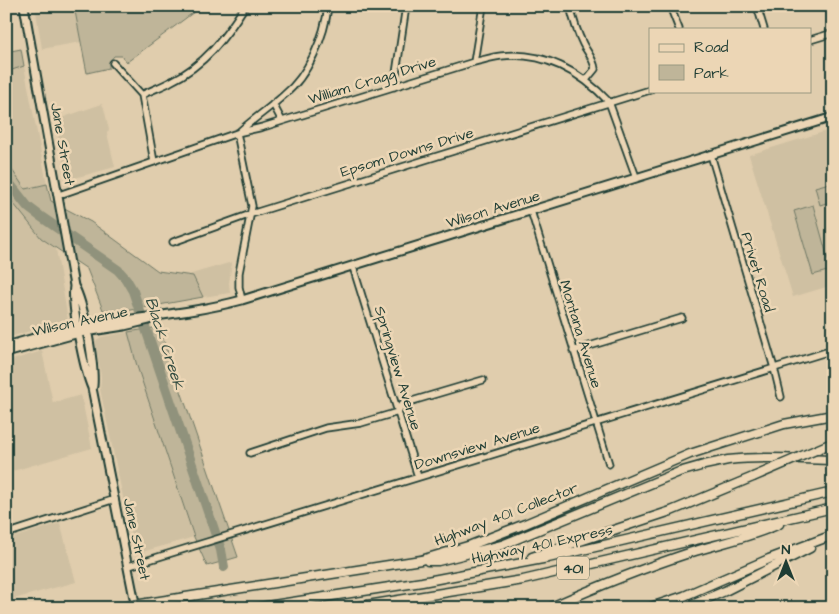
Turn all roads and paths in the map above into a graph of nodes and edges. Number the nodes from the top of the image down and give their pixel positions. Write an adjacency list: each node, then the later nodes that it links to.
1 (24, 6): 27 (main road, Jane Street)
2 (245, 6): 18 (street)
3 (328, 6): 20 (street)
4 (406, 6): 16 (street)
5 (483, 6): 13 (street)
6 (570, 6): 15 (street)
7 (670, 6): 9 (street)
8 (757, 6): 10 (street)
9 (678, 28)
10 (764, 28)
11 (833, 33): 12 (street)
12 (812, 39)
13 (474, 62): 15 (street, William Cragg Drive); 16 (street, William Cragg Drive)
14 (113, 63): 18 (street)
15 (586, 80): 19 (street, William Cragg Drive)
16 (394, 87): 22 (street, William Cragg Drive)
17 (649, 90): 19 (street, Epsom Downs Drive)
18 (142, 96): 25 (street)
19 (609, 102): 26 (street, William Cragg Drive); 29 (street, Epsom Downs Drive)
20 (273, 104): 22 (street); 23 (street)
21 (833, 117): 24 (main road, Wilson Avenue)
22 (282, 121): 23 (street, William Cragg Drive)
23 (237, 133): 25 (street, William Cragg Drive); 29 (street)
24 (710, 156): 26 (main road, Wilson Avenue); 39 (street, Privet Road)
25 (154, 162): 27 (street, William Cragg Drive)
26 (636, 177): 28 (main road, Wilson Avenue)
27 (59, 195): 34 (main road, Jane Street)
28 (531, 211): 31 (main road, Wilson Avenue); 37 (street, Montana Avenue)
29 (251, 214): 30 (street, Epsom Downs Drive); 32 (street)
30 (173, 242)
31 (353, 267): 32 (main road, Wilson Avenue); 42 (street, Springview Avenue)
32 (242, 300): 34 (main road, Wilson Avenue)
33 (682, 318): 37 (street)
34 (82, 329): 35 (main road, Wilson Avenue); 38 (main road, Wilson Avenue); 51 (main road, Jane Street)
35 (6, 346)
36 (833, 350): 39 (street, Downsview Avenue)
37 (573, 351): 44 (street, Montana Avenue)
38 (6, 353)
39 (774, 368): 41 (street, Privet Road); 44 (street, Downsview Avenue)
40 (483, 380): 42 (street)
41 (781, 397)
42 (398, 412): 46 (street); 49 (street, Springview Avenue)
43 (833, 415): 56 (highway, Highway 401 Collector)
44 (596, 422): 48 (street, Montana Avenue); 49 (street, Downsview Avenue)
45 (832, 443): 58 (highway, bridge)
46 (250, 453)
47 (833, 460): 56 (highway)
48 (609, 464)
49 (418, 477): 57 (street, Downsview Avenue)
50 (833, 492): 58 (highway, Highway 401 Express / 401)
51 (115, 499): 54 (street); 57 (main road, Jane Street)
52 (833, 508): 53 (highway, Highway 401 Express / 401)
53 (794, 517): 62 (highway, Highway 401 Express / 401); 63 (highway)
54 (6, 534)
55 (833, 536): 64 (highway); 65 (highway)
56 (421, 560): 59 (highway, Highway 401 Collector, bridge)
57 (129, 566): 60 (main road, Jane Street)
58 (507, 566): 61 (highway, Highway 401 Express / 401)
59 (122, 608)
60 (136, 608)
61 (254, 608)
62 (349, 608)
63 (549, 608)
64 (648, 608)
65 (685, 608)

